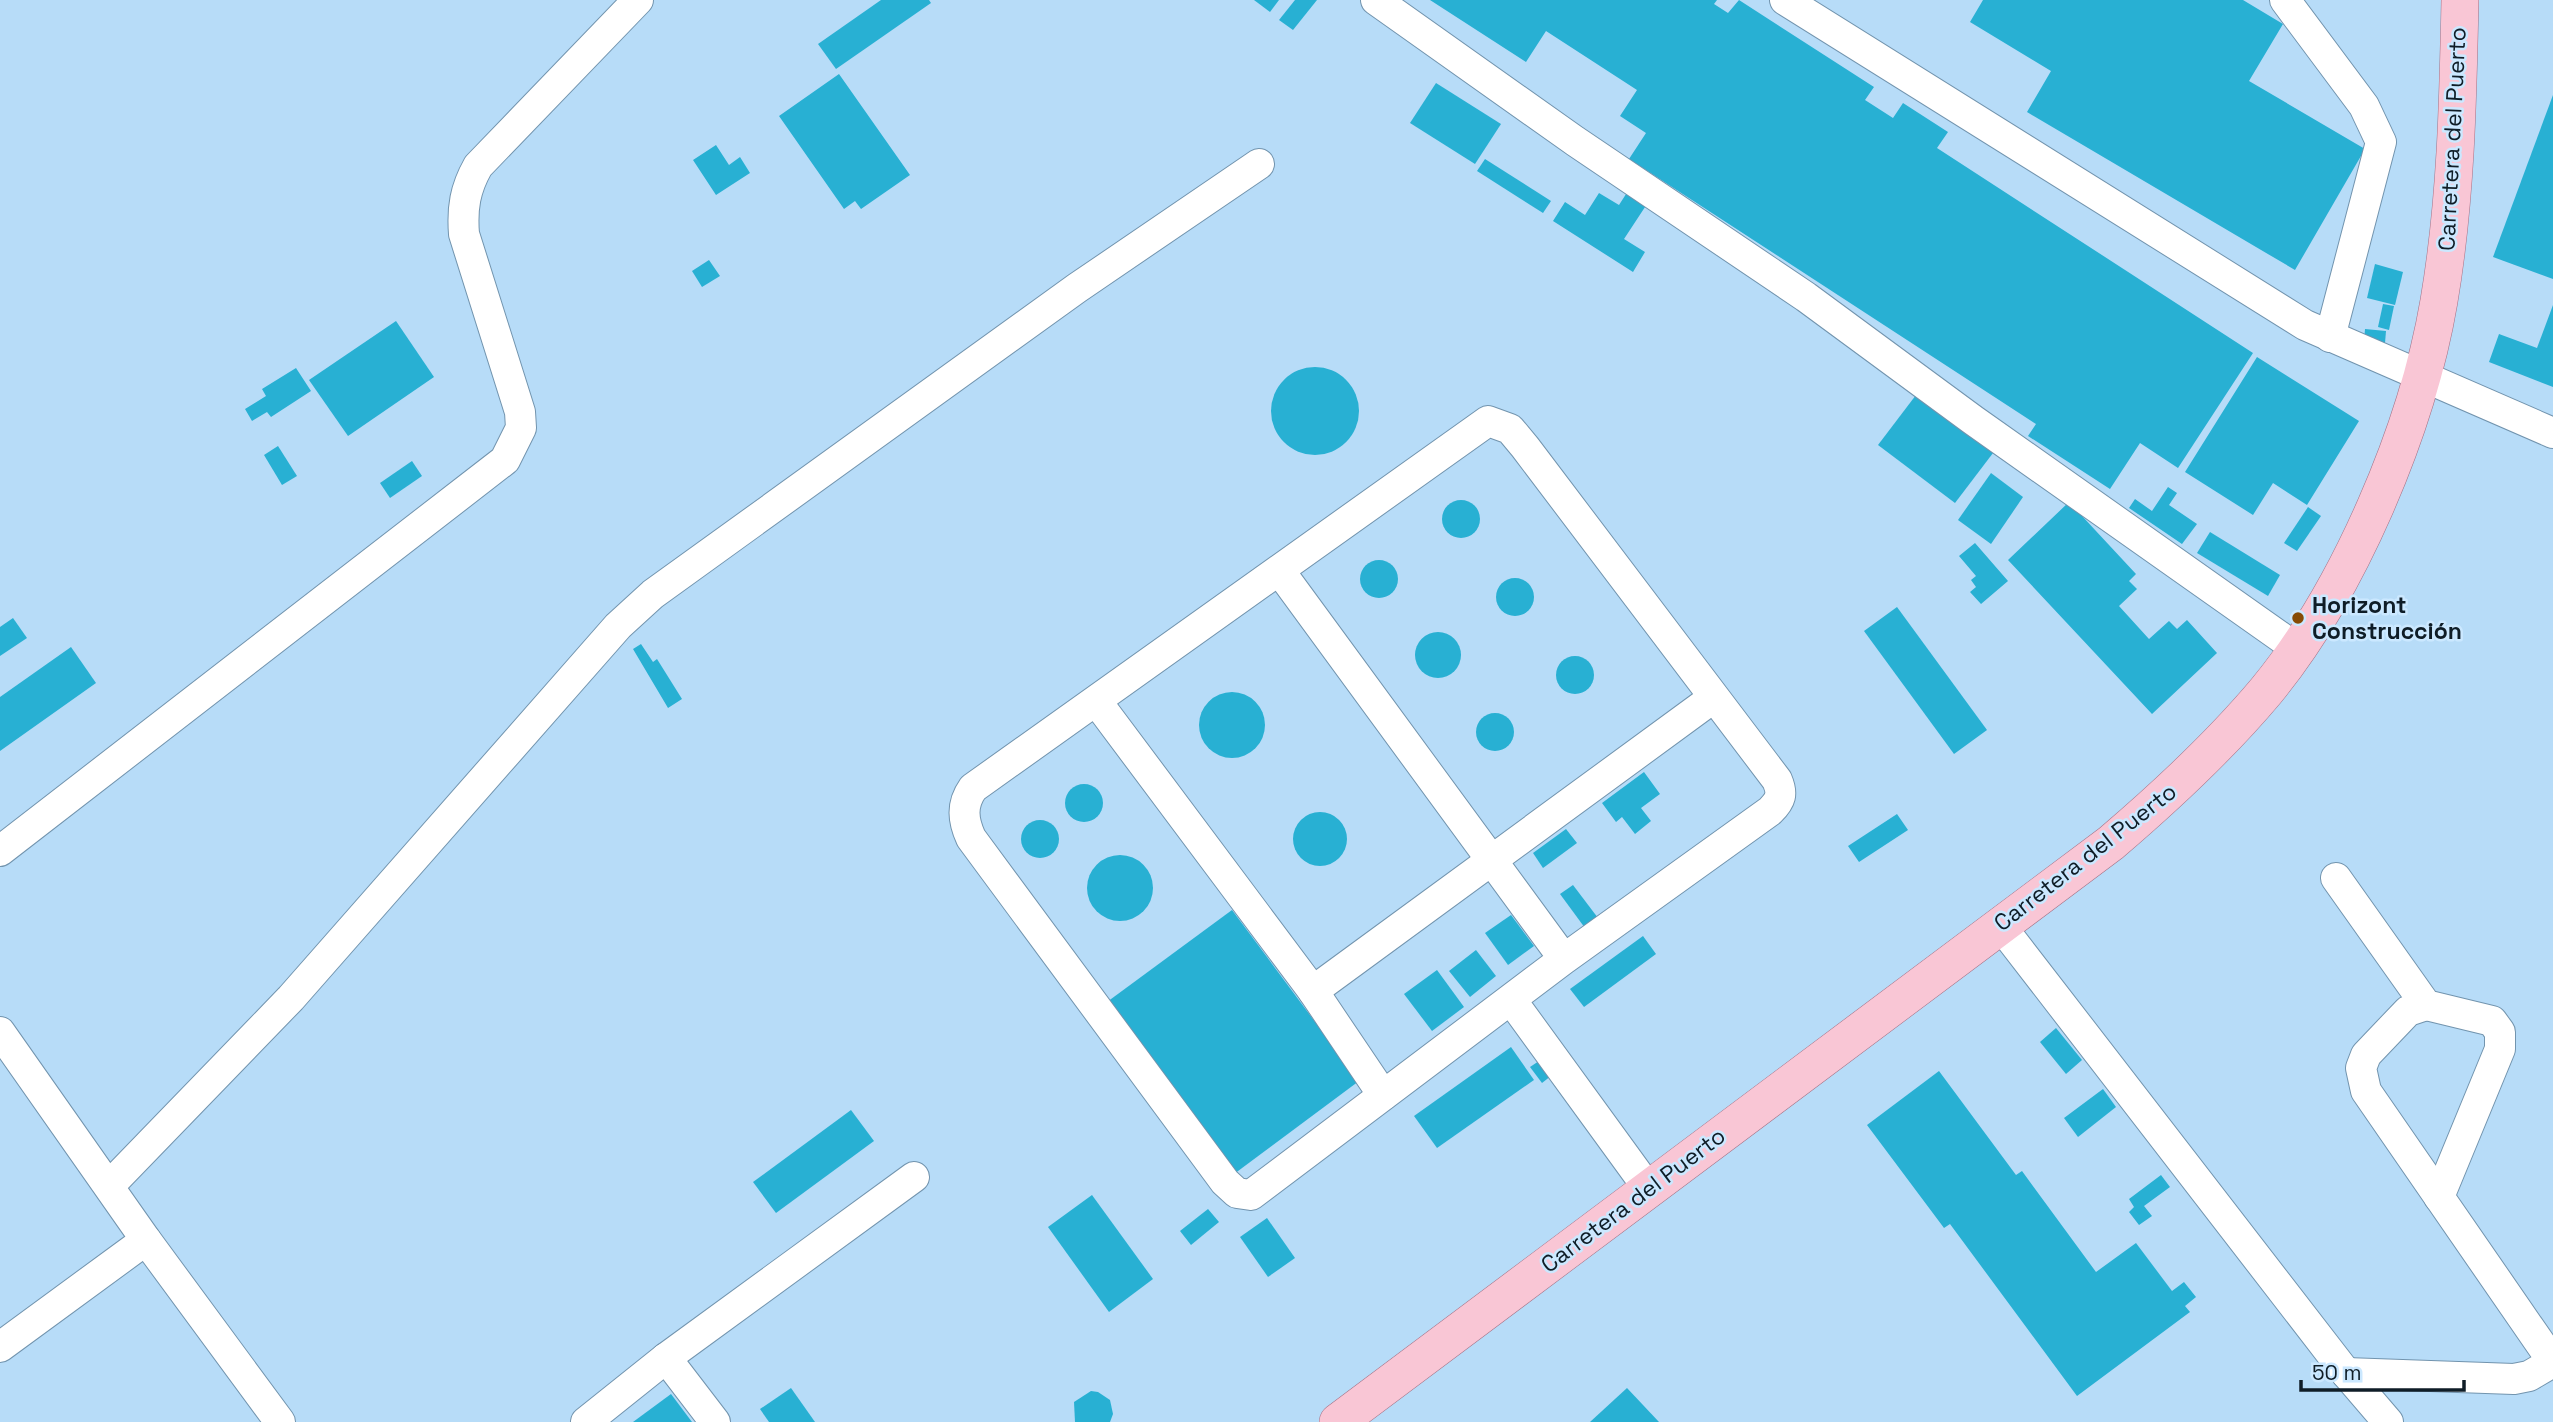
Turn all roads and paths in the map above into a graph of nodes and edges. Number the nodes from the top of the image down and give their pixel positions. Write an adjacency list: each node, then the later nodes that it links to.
1 (638, 0): 14 (lane)
2 (1376, 0): 11 (lane)
3 (1785, 0): 7 (lane)
4 (2285, 0): 7 (lane)
5 (2460, 0): 8 (main road, Carretera del Puerto)
6 (1259, 164): 25 (lane)
7 (2330, 337): 8 (lane)
8 (2423, 376): 9 (lane); 11 (main road, Carretera del Puerto)
9 (2553, 433)
10 (1279, 570): 12 (lane); 13 (lane); 15 (lane)
11 (2296, 648): 17 (main road, Carretera del Puerto)
12 (1713, 698): 15 (lane); 18 (lane)
13 (1097, 702): 19 (lane); 23 (lane)
14 (0, 851)
15 (1492, 861): 18 (lane); 19 (lane)
16 (2336, 878): 21 (lane)
17 (2000, 925): 26 (main road, Carretera del Puerto); 32 (lane)
18 (1564, 959): 20 (lane)
19 (1313, 991): 23 (lane)
20 (1511, 1001): 23 (lane); 26 (lane)
21 (2426, 1005): 27 (lane); 27 (lane)
22 (0, 1032): 25 (lane)
23 (1383, 1095)
24 (914, 1177): 30 (lane)
25 (109, 1186): 28 (lane)
26 (1648, 1188): 36 (main road, Carretera del Puerto)
27 (2439, 1197): 31 (lane)
28 (146, 1240): 29 (lane); 33 (lane)
29 (0, 1347)
30 (666, 1358): 34 (lane); 35 (lane)
31 (2553, 1362): 32 (lane)
32 (2346, 1373): 37 (lane)
33 (280, 1422)
34 (586, 1422)
35 (715, 1422)
36 (1338, 1422)
37 (2388, 1422)

